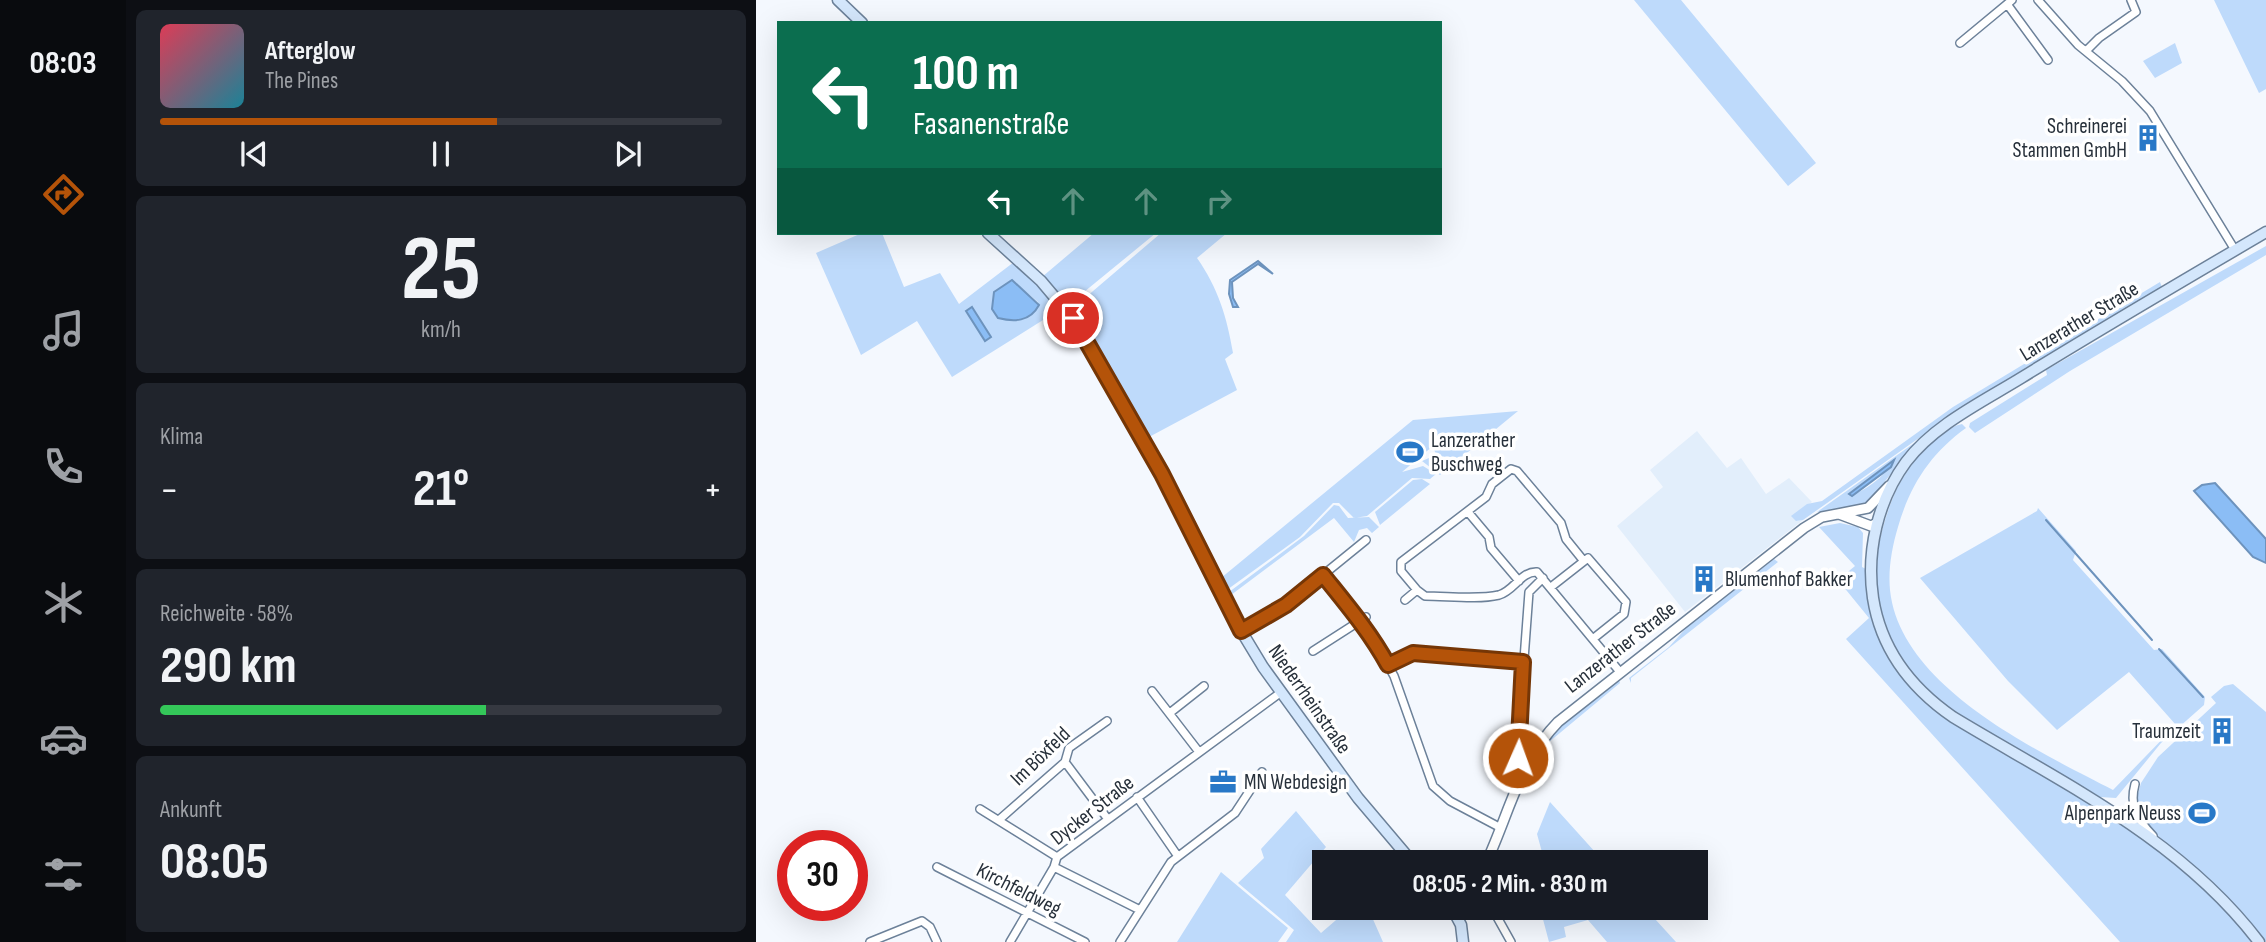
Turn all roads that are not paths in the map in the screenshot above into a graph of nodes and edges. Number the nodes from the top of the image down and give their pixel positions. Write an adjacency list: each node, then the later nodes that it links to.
1 (2038, 0): 7 (street)
2 (2131, 0): 7 (street)
3 (2009, 2): 6 (street); 8 (street)
4 (841, 3): 5 (main road)
5 (860, 21)
6 (1960, 43)
7 (2087, 50): 11 (street)
8 (2049, 60)
9 (2266, 232): 11 (main road, Lanzerather Straße)
10 (990, 235): 27 (main road, Niederrheinstraße)
11 (2235, 250): 12 (main road, Lanzerather Straße)
12 (1897, 476): 13 (street); 16 (main road, Lanzerather Straße)
13 (1854, 511): 15 (street, Lanzerather Straße); 16 (street)
14 (1468, 512): 18 (street); 21 (street); 23 (street)
15 (1837, 514): 16 (street); 32 (street, Lanzerather Straße)
16 (1877, 523): 48 (main road, Lanzerather Straße)
17 (1366, 540): 19 (street)
18 (1583, 560): 22 (street); 28 (street)
19 (1323, 575): 26 (street); 27 (street)
20 (1543, 578): 21 (street); 22 (street); 30 (street)
21 (1519, 581): 23 (street)
22 (1551, 587): 28 (street)
23 (1417, 590): 24 (street)
24 (1405, 600)
25 (1366, 617): 26 (street)
26 (1358, 622): 29 (street); 31 (street)
27 (1241, 631): 35 (main road, Niederrheinstraße)
28 (1594, 638): 32 (street)
29 (1313, 651)
30 (1523, 662): 31 (street); 40 (street)
31 (1388, 665): 47 (street)
32 (1620, 672): 40 (street, Lanzerather Straße)
33 (1203, 686): 36 (street)
34 (1152, 691): 36 (street)
35 (1280, 693): 38 (street, Dycker Straße); 49 (main road, Niederrheinstraße)
36 (1171, 712): 38 (street)
37 (1107, 721): 39 (street, Im Böxfeld)
38 (1199, 752): 43 (street, Dycker Straße)
39 (1066, 762): 45 (street); 46 (street, Im Böxfeld)
40 (1525, 765): 47 (street, Lanzerather Straße)
41 (1262, 772): 51 (street)
42 (2135, 784): 48 (street)
43 (1137, 797): 45 (street, Dycker Straße); 51 (street)
44 (980, 808): 46 (street)
45 (1107, 818): 52 (street, Dycker Straße)
46 (1000, 819): 52 (street)
47 (1501, 828): 50 (street, Lanzerather Straße)
48 (2158, 842): 66 (main road, Lanzerather Straße)
49 (1402, 850)
50 (1492, 850)
51 (1177, 855): 55 (street)
52 (1057, 857): 54 (street, Dycker Straße)
53 (937, 867): 56 (street, Kirchfeldweg)
54 (1054, 867): 55 (street); 56 (street, Dycker Straße)
55 (1140, 911): 63 (street)
56 (1027, 914): 61 (street, Dycker Straße); 62 (street, Kirchfeldweg)
57 (1459, 920): 64 (main road)
58 (1499, 920): 65 (street)
59 (870, 942): 60 (street)
60 (937, 942)
61 (1010, 942)
62 (1085, 942)
63 (1121, 942)
64 (1463, 942)
65 (1511, 942)
66 (2259, 942)

